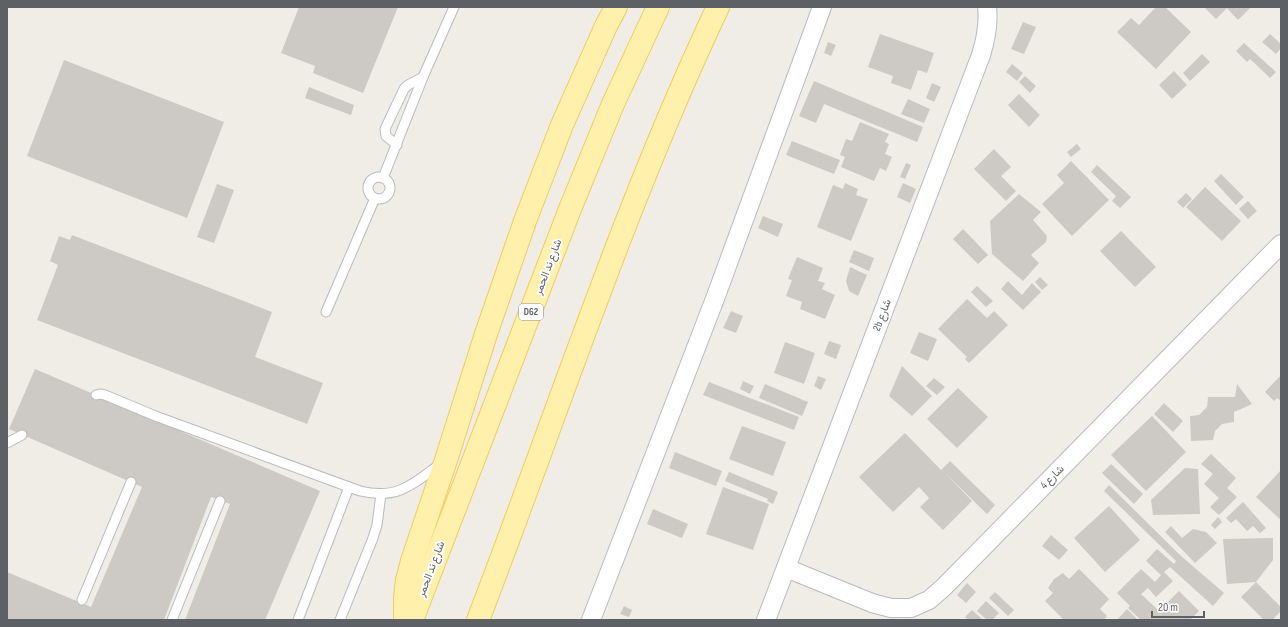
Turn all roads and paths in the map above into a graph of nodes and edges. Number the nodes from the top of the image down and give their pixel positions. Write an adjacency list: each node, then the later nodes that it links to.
1 (454, 7): 7 (lane)
2 (616, 7): 16 (main road)
3 (658, 7): 27 (main road, شارع ند الحمر / D62)
4 (718, 7): 28 (main road)
5 (822, 7): 29 (street)
6 (987, 7): 21 (street, 2b شارع)
7 (423, 77): 8 (lane); 8 (lane)
8 (397, 145): 9 (lane)
9 (383, 178): 10 (lane); 10 (lane)
10 (375, 198): 12 (lane)
11 (1281, 244): 21 (street, شارع 4)
12 (326, 312)
13 (96, 395): 18 (lane)
14 (22, 435): 15 (lane)
15 (7, 443)
16 (446, 460): 19 (lane); 26 (main road)
17 (131, 482): 22 (lane)
18 (349, 487): 19 (lane); 24 (lane)
19 (381, 494): 25 (lane)
20 (220, 501): 23 (lane)
21 (786, 568): 30 (street, 2b شارع)
22 (82, 600)
23 (172, 620)
24 (298, 620)
25 (340, 620)
26 (405, 620)
27 (412, 620)
28 (478, 620)
29 (591, 620)
30 (766, 620)

